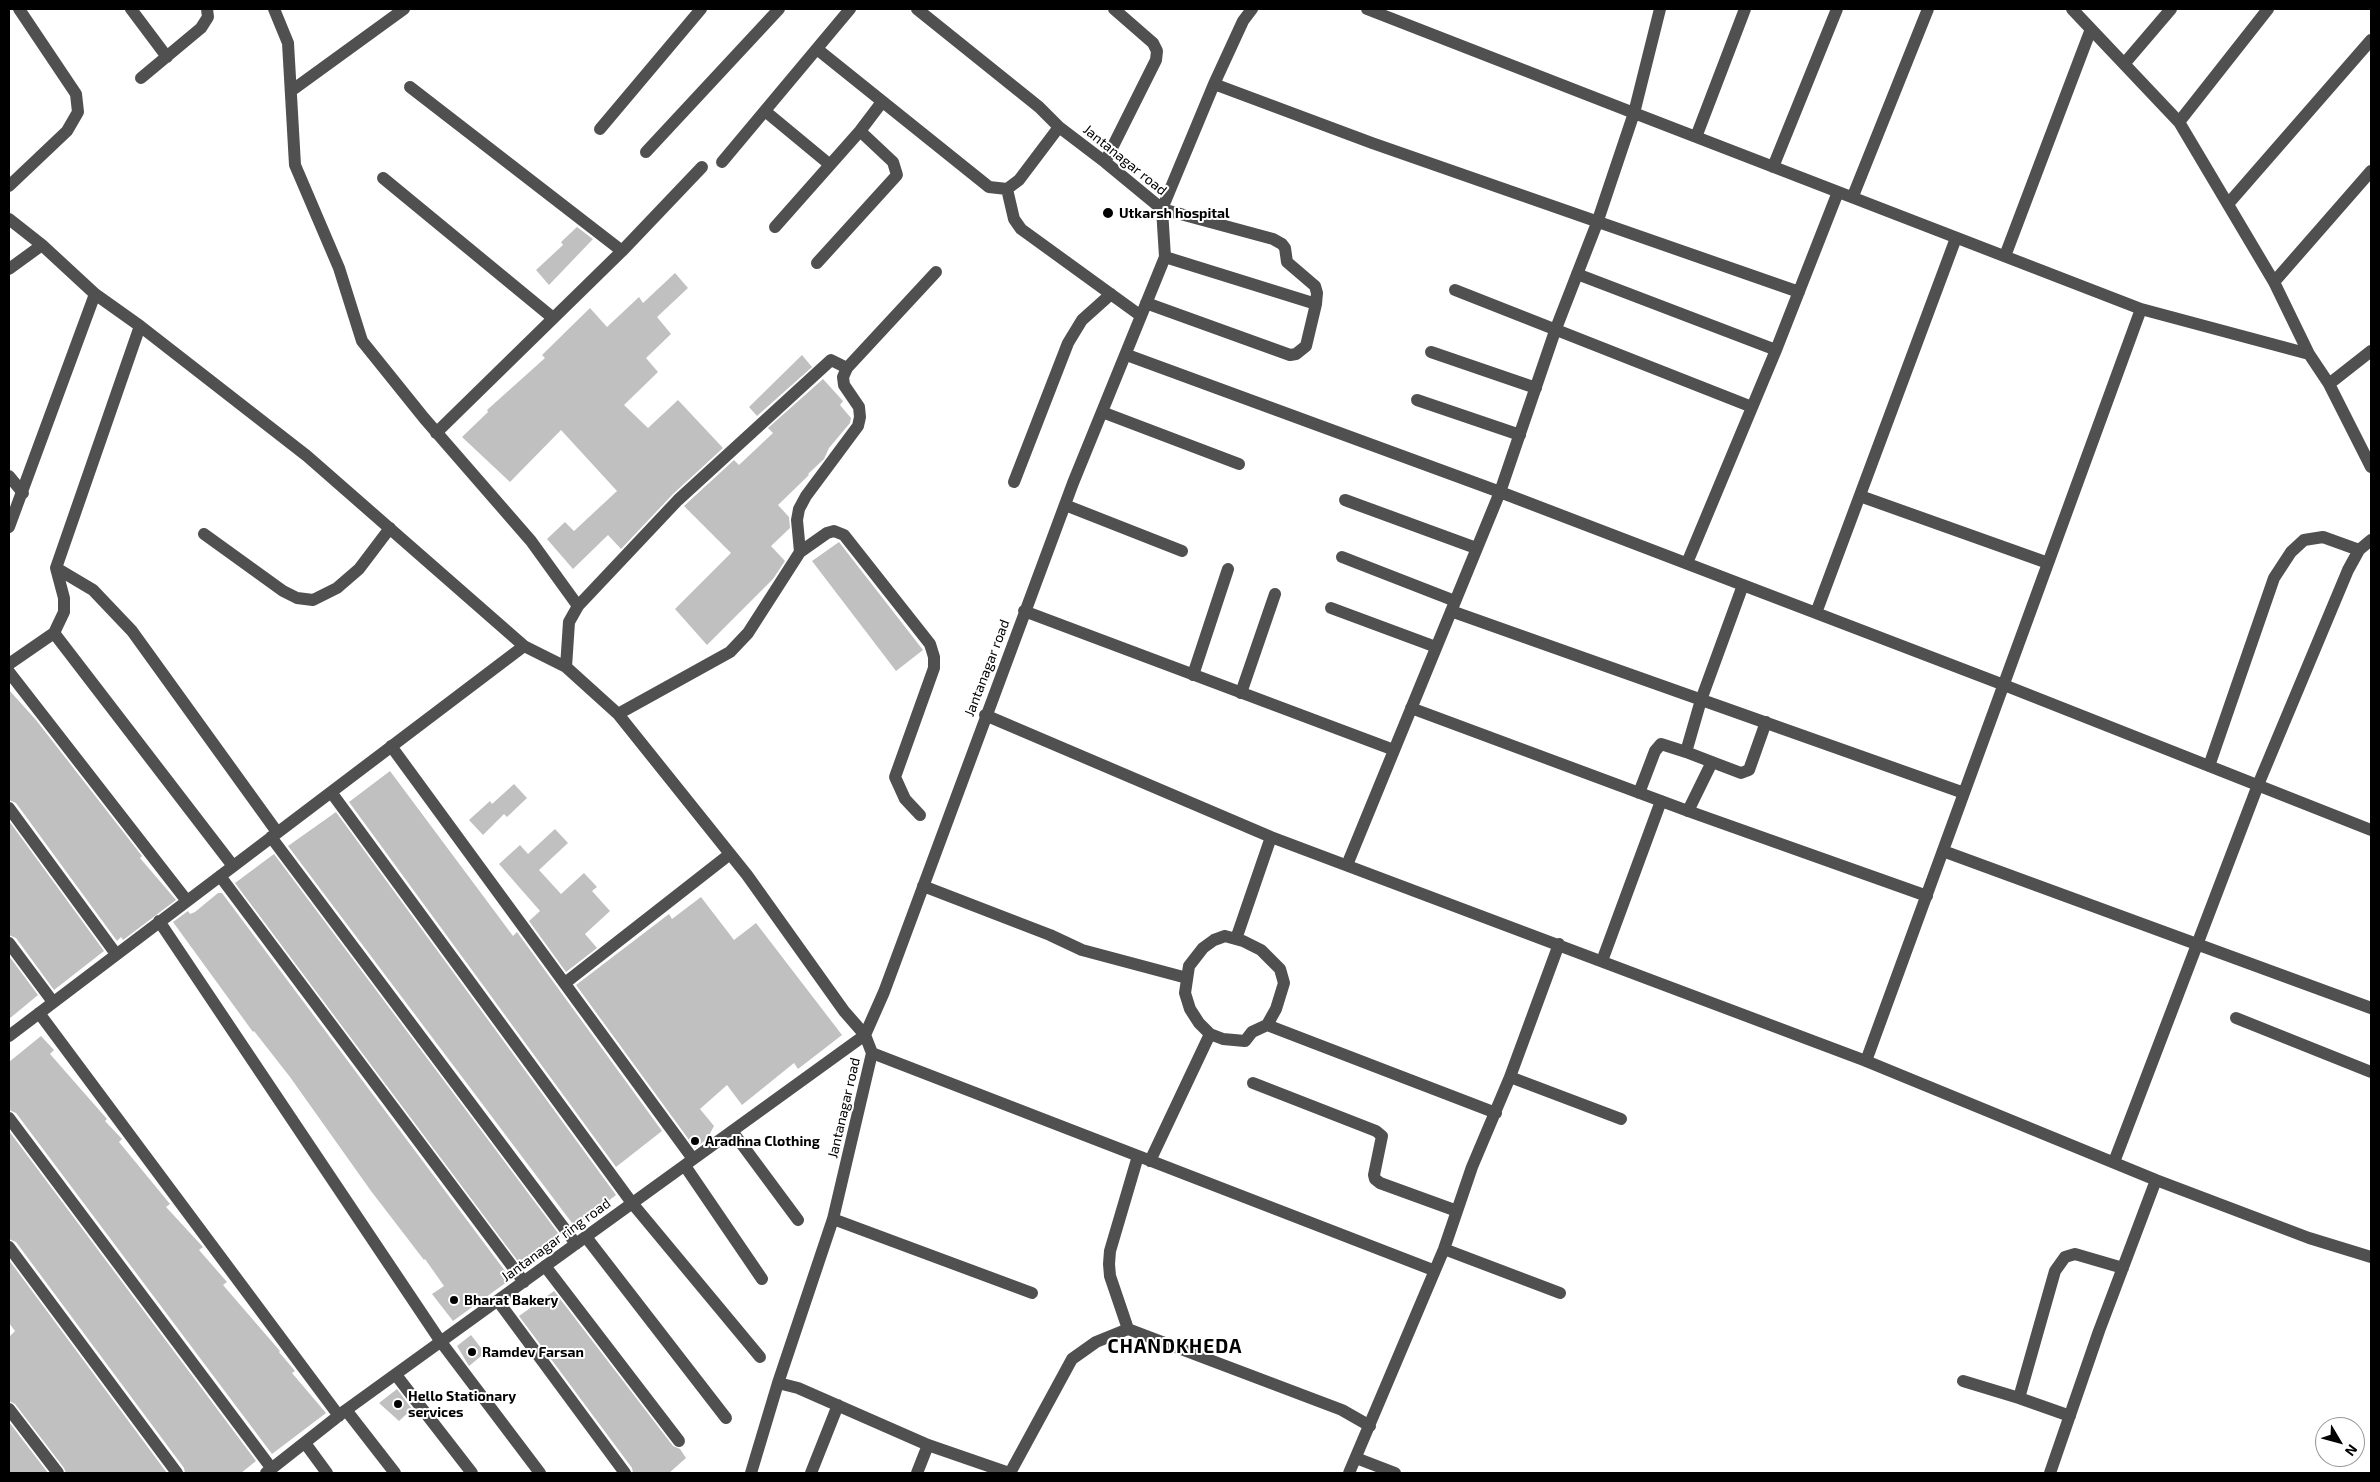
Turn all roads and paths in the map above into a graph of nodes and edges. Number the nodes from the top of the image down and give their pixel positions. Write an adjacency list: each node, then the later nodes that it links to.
1 (19, 9): 45 (street)
2 (131, 9): 23 (street)
3 (207, 9): 23 (street)
4 (274, 9): 28 (street)
5 (404, 9): 28 (street)
6 (701, 9): 34 (street)
7 (779, 9): 37 (street)
8 (850, 9): 22 (street)
9 (917, 9): 33 (street, Jantanagar road)
10 (1114, 9): 39 (street)
11 (1252, 9): 26 (street)
12 (1367, 9): 31 (street)
13 (1660, 9): 31 (street)
14 (1745, 9): 36 (street)
15 (1837, 9): 42 (street)
16 (1928, 9): 48 (street)
17 (2072, 9): 20 (street)
18 (2171, 9): 24 (street)
19 (2268, 9): 32 (street)
20 (2091, 30): 24 (street); 57 (street)
21 (2371, 40): 49 (street)
22 (817, 49): 29 (street); 30 (street)
23 (167, 56): 25 (street)
24 (2124, 64): 32 (street)
25 (141, 78)
26 (1214, 84): 50 (street); 52 (street)
27 (410, 87): 56 (street)
28 (291, 91): 86 (street)
29 (882, 102): 35 (street); 46 (street)
30 (765, 111): 38 (street); 40 (street)
31 (1634, 113): 36 (street); 52 (street)
32 (2179, 122): 49 (street)
33 (1059, 127): 39 (street, Jantanagar road); 46 (street)
34 (600, 129)
35 (860, 131): 40 (street); 59 (street)
36 (1696, 137): 42 (street)
37 (646, 152)
38 (722, 162)
39 (1105, 162): 50 (street, Jantanagar road)
40 (829, 164): 53 (street)
41 (702, 167): 56 (street)
42 (1773, 167): 47 (street)
43 (2371, 171): 63 (street)
44 (383, 178): 72 (street)
45 (9, 186)
46 (1007, 189): 67 (street)
47 (1838, 192): 48 (street); 65 (street)
48 (1853, 196): 54 (street)
49 (2228, 204): 63 (street)
50 (1162, 209): 58 (street, Jantanagar road); 69 (street)
51 (9, 218): 55 (street)
52 (1597, 223): 62 (street); 65 (street)
53 (774, 227)
54 (1956, 238): 57 (street); 94 (street)
55 (42, 245): 60 (street); 66 (street)
56 (622, 251): 72 (street)
57 (2005, 256): 70 (street)
58 (1165, 257): 68 (street, Jantanagar road); 69 (street)
59 (817, 263)
60 (9, 269)
61 (936, 272): 80 (street)
62 (1577, 274): 74 (street); 75 (street)
63 (2274, 282): 78 (street)
64 (1455, 290): 74 (street)
65 (1799, 292): 75 (street)
66 (95, 294): 73 (street); 93 (street)
67 (1111, 294): 71 (street); 91 (street)
68 (1146, 302): 69 (street); 71 (street, Jantanagar road)
69 (1316, 304)
70 (2141, 309): 78 (street); 107 (street)
71 (1141, 316): 79 (street, Jantanagar road)
72 (553, 318): 86 (street)
73 (140, 326): 98 (street); 108 (street)
74 (1555, 331): 82 (street); 84 (street)
75 (1776, 350): 84 (street)
76 (2371, 351): 81 (street)
77 (1431, 352): 82 (street)
78 (2309, 354): 81 (street)
79 (1126, 355): 85 (street, Jantanagar road); 92 (street)
80 (847, 368): 104 (street); 112 (street)
81 (2329, 384): 89 (street)
82 (1536, 388): 87 (street)
83 (1418, 400): 87 (street)
84 (1752, 408): 106 (street)
85 (1102, 412): 88 (street); 96 (street, Jantanagar road)
86 (436, 433): 112 (street)
87 (1520, 435): 92 (street)
88 (1239, 464)
89 (2371, 467)
90 (9, 476): 93 (street)
91 (1014, 482)
92 (1500, 492): 101 (street); 106 (street)
93 (23, 493): 97 (street)
94 (1860, 496): 107 (street); 116 (street)
95 (1345, 500): 101 (street)
96 (1065, 505): 103 (street); 115 (street, Jantanagar road)
97 (9, 527)
98 (390, 528): 99 (street); 118 (street)
99 (204, 534)
100 (2371, 540): 102 (street)
101 (1476, 548): 113 (street)
102 (2359, 550): 135 (street); 136 (street)
103 (1182, 551)
104 (800, 552): 128 (street); 143 (street)
105 (1342, 557): 113 (street)
106 (1686, 563): 110 (street)
107 (2048, 563): 124 (street)
108 (56, 568): 117 (street); 145 (street)
109 (1228, 569): 123 (street)
110 (1743, 585): 116 (street); 126 (street)
111 (1275, 594): 125 (street)
112 (578, 606): 121 (street)
113 (1453, 606): 119 (street); 126 (street)
114 (1330, 608): 119 (street)
115 (1024, 610): 123 (street); 129 (street, Jantanagar road)
116 (1816, 613): 124 (street)
117 (54, 633): 120 (street); 150 (street)
118 (524, 646): 121 (street); 131 (street)
119 (1436, 647): 127 (street)
120 (9, 664)
121 (566, 667): 128 (street)
122 (9, 672): 154 (street)
123 (1193, 675): 125 (street)
124 (2004, 685): 135 (street); 138 (street)
125 (1241, 693): 132 (street)
126 (1701, 700): 130 (street); 133 (street)
127 (1411, 708): 132 (street); 139 (street)
128 (618, 714): 148 (street)
129 (985, 715): 146 (street); 152 (street, Jantanagar road)
130 (1766, 722): 134 (street); 138 (street)
131 (392, 746): 137 (street); 163 (street)
132 (1394, 750): 149 (street)
133 (1686, 752): 134 (street); 139 (street)
134 (1712, 762): 142 (street)
135 (2209, 766): 136 (street)
136 (2258, 785): 144 (street); 159 (street)
137 (332, 792): 145 (street); 185 (street)
138 (1964, 792): 147 (street)
139 (1639, 793): 140 (street)
140 (1661, 801): 142 (street); 161 (street)
141 (9, 808): 160 (street)
142 (1688, 811): 153 (street)
143 (920, 815)
144 (2371, 830)
145 (274, 835): 150 (street); 189 (street)
146 (1271, 837): 149 (street); 156 (street)
147 (1943, 851): 153 (street); 159 (street)
148 (730, 854): 163 (street); 170 (street)
149 (1347, 865): 158 (street)
150 (233, 866): 151 (street)
151 (220, 876): 154 (street); 197 (street)
152 (923, 886): 162 (street); 170 (street, Jantanagar road)
153 (1927, 896): 173 (street)
154 (186, 901): 155 (street)
155 (159, 922): 160 (street); 202 (street)
156 (1236, 939): 162 (street); 168 (street)
157 (9, 943): 164 (street)
158 (1559, 944): 161 (street); 175 (street)
159 (2196, 945): 165 (street); 183 (street)
160 (116, 954): 164 (street)
161 (1602, 961): 173 (street)
162 (1187, 978): 169 (street)
163 (565, 983): 182 (street)
164 (53, 1002): 166 (street)
165 (2371, 1008)
166 (39, 1012): 171 (street); 210 (street)
167 (2236, 1018): 174 (street)
168 (1267, 1025): 169 (street); 177 (street)
169 (1210, 1034): 181 (street)
170 (865, 1035): 172 (street, Jantanagar road); 180 (street, Jantanagar ring road)
171 (9, 1036)
172 (872, 1052): 181 (street); 187 (street, Jantanagar road)
173 (1866, 1062): 183 (street)
174 (2371, 1072)
175 (1510, 1077): 177 (street); 179 (street)
176 (1253, 1083): 186 (street)
177 (1496, 1113): 186 (street)
178 (9, 1118): 218 (street)
179 (1621, 1119)
180 (732, 1131): 182 (street, Jantanagar ring road); 188 (street)
181 (1144, 1158): 195 (street); 201 (street)
182 (689, 1162): 185 (street, Jantanagar ring road); 196 (street)
183 (2114, 1162): 184 (street)
184 (2156, 1180): 192 (street); 194 (street)
185 (632, 1203): 189 (street, Jantanagar ring road); 203 (street)
186 (1457, 1211): 191 (street)
187 (833, 1218): 198 (street); 206 (street, Jantanagar road)
188 (798, 1220)
189 (581, 1240): 193 (street, Jantanagar ring road); 212 (street)
190 (9, 1247): 220 (street)
191 (1444, 1249): 195 (street); 199 (street)
192 (2371, 1256)
193 (545, 1266): 197 (street, Jantanagar ring road); 214 (street)
194 (2123, 1268): 207 (street); 211 (street)
195 (1433, 1270): 213 (street)
196 (762, 1279)
197 (524, 1282): 200 (street, Jantanagar ring road)
198 (1032, 1293)
199 (1560, 1293)
200 (498, 1301): 202 (street, Jantanagar ring road); 225 (street)
201 (1128, 1329): 213 (street); 229 (street)
202 (441, 1342): 204 (street, Jantanagar ring road); 224 (street)
203 (760, 1357)
204 (396, 1375): 210 (street, Jantanagar ring road); 223 (street)
205 (1963, 1381): 207 (street)
206 (778, 1383): 208 (street); 226 (street, Jantanagar road)
207 (2019, 1398): 211 (street)
208 (838, 1405): 216 (street); 227 (street)
209 (9, 1409): 219 (street)
210 (343, 1413): 215 (street, Jantanagar ring road); 222 (street)
211 (2070, 1416): 232 (street)
212 (726, 1418)
213 (1370, 1426): 217 (street)
214 (679, 1441)
215 (305, 1442): 218 (street, Jantanagar ring road); 221 (street)
216 (928, 1445): 228 (street); 229 (street)
217 (1356, 1458): 230 (street); 231 (street)
218 (269, 1471)
219 (58, 1473)
220 (177, 1473)
221 (327, 1473)
222 (395, 1473)
223 (472, 1473)
224 (540, 1473)
225 (625, 1473)
226 (751, 1473)
227 (811, 1473)
228 (917, 1473)
229 (1009, 1473)
230 (1349, 1473)
231 (1396, 1473)
232 (2050, 1473)

